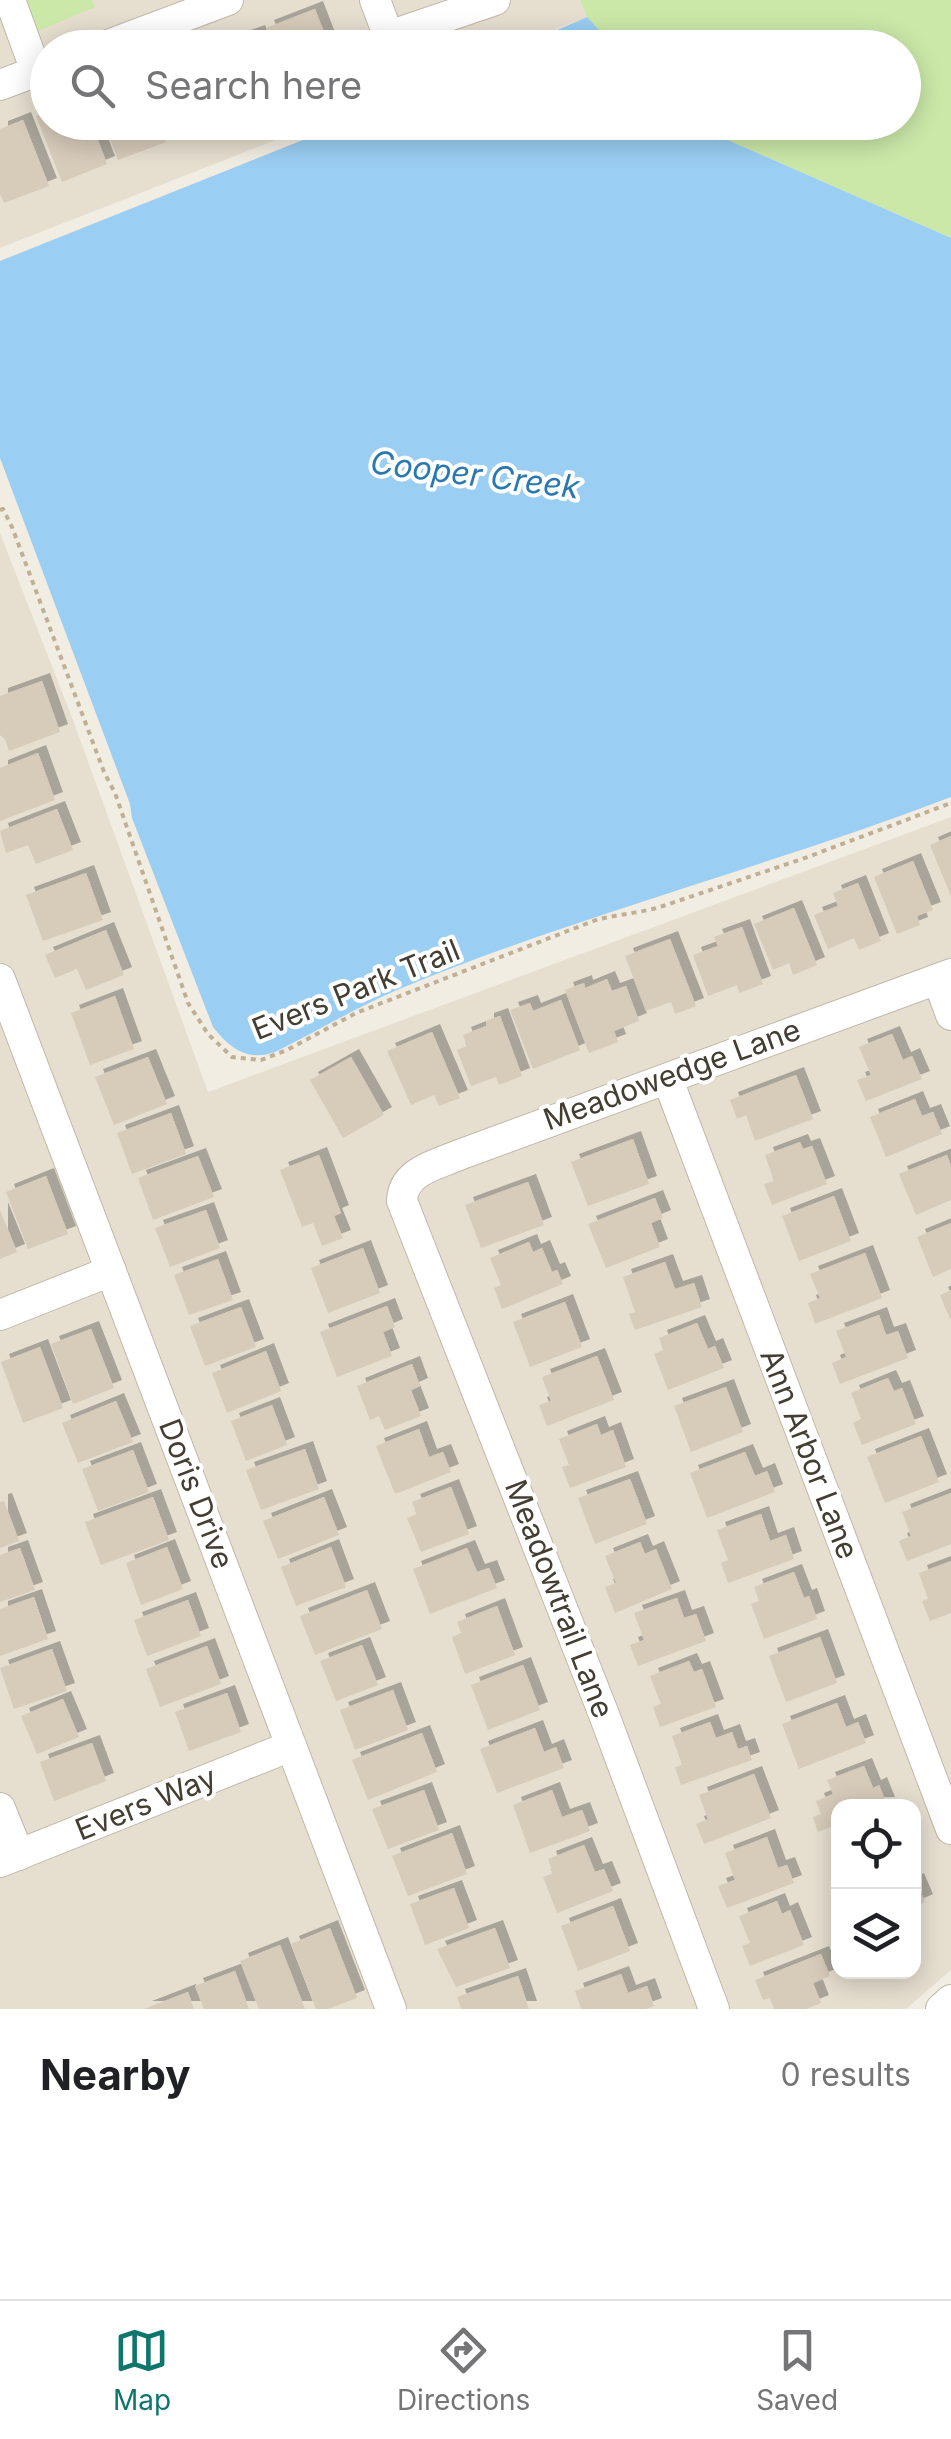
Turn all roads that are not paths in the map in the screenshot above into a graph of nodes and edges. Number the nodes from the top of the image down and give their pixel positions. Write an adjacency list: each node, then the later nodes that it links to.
1 (10, 0): 9 (street)
2 (228, 0): 6 (street)
3 (375, 0): 7 (street)
4 (495, 0): 5 (street)
5 (427, 11): 8 (street)
6 (148, 30)
7 (386, 30)
8 (405, 30)
9 (30, 43)
10 (30, 74): 11 (street)
11 (0, 85)
12 (944, 976): 14 (street); 15 (street, Meadowedge Lane)
13 (1, 985): 17 (street, Doris Drive)
14 (951, 1015)
15 (668, 1080): 16 (street, Meadowedge Lane); 21 (street, Ann Arbor Lane)
16 (402, 1191): 25 (street, Meadowtrail Lane)
17 (111, 1270): 18 (street); 19 (street, Doris Drive)
18 (0, 1315)
19 (292, 1746): 22 (street, Evers Way); 24 (street, Doris Drive)
20 (0, 1808): 22 (street)
21 (951, 1828)
22 (9, 1858)
23 (951, 2000): 26 (street)
24 (392, 2009)
25 (714, 2009)
26 (941, 2009)

